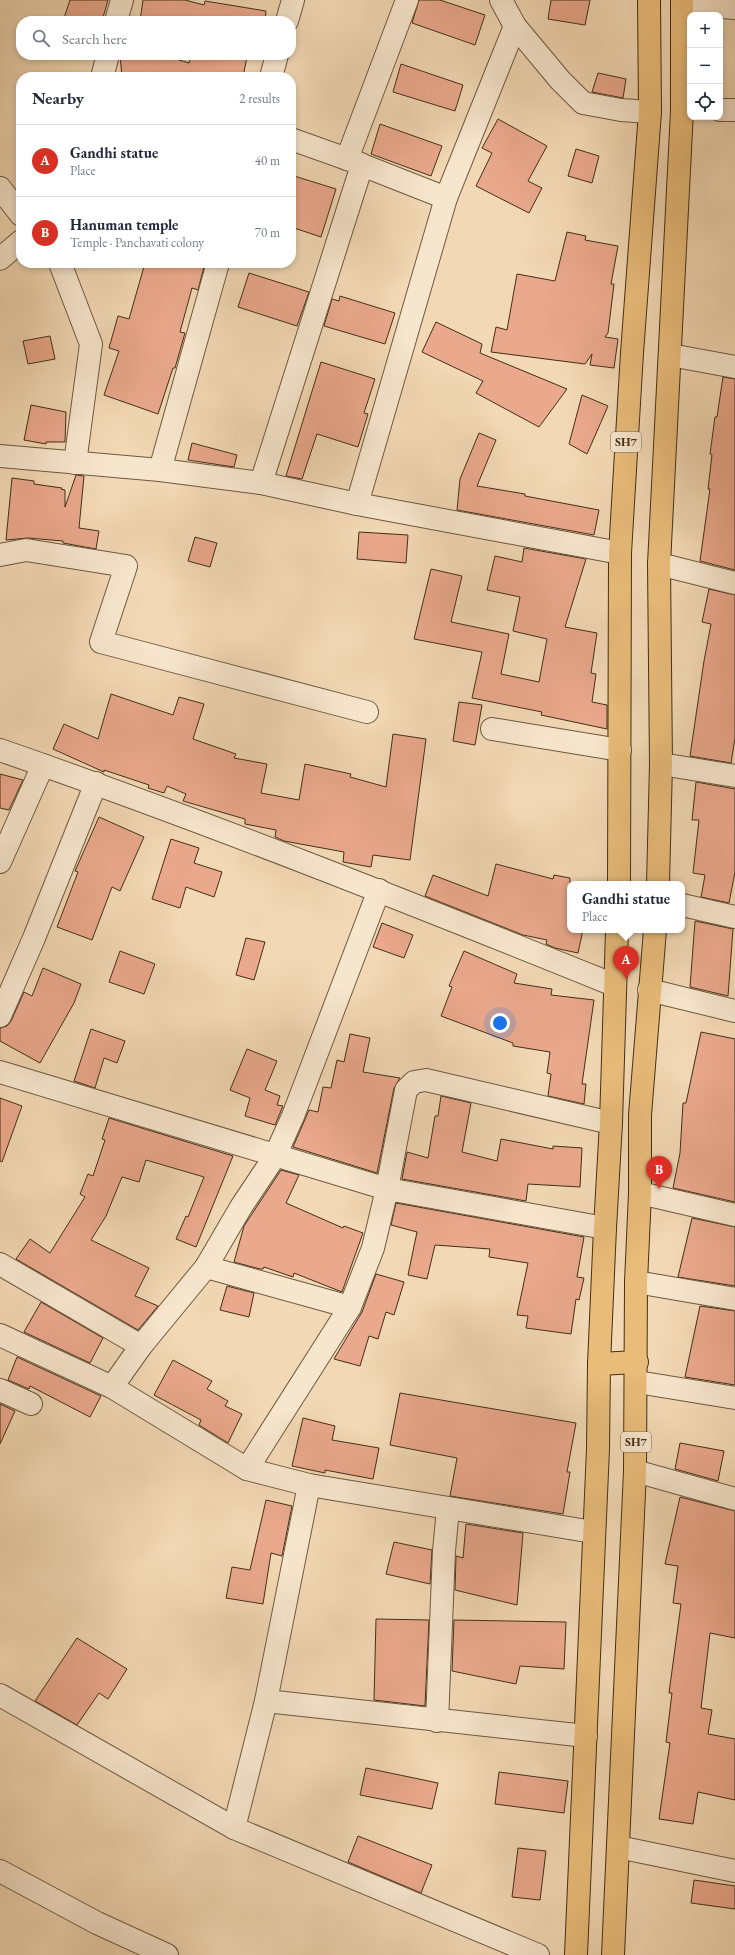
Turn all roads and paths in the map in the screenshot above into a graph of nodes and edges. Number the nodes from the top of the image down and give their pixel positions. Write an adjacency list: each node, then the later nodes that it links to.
1 (122, 0): 8 (street)
2 (293, 0): 9 (street)
3 (407, 0): 20 (street)
4 (501, 0): 10 (street)
5 (649, 0): 18 (main road, SH7)
6 (682, 2): 7 (street); 17 (main road)
7 (735, 8)
8 (117, 16)
9 (288, 16)
10 (516, 26): 18 (street); 22 (street)
11 (107, 60): 13 (street)
12 (276, 60): 14 (street)
13 (103, 72)
14 (272, 72)
15 (723, 110): 16 (street)
16 (735, 110)
17 (686, 111): 28 (main road)
18 (650, 112): 35 (main road, SH7)
19 (296, 141): 20 (street)
20 (355, 162): 22 (street); 33 (street)
21 (0, 188): 23 (street)
22 (446, 198): 34 (street)
23 (16, 209)
24 (16, 246): 25 (street)
25 (0, 258)
26 (62, 268): 31 (street)
27 (217, 268): 32 (street)
28 (670, 355): 29 (street); 37 (main road)
29 (735, 367)
30 (0, 456): 31 (street)
31 (75, 463): 32 (street)
32 (160, 470): 33 (street)
33 (261, 483): 34 (street)
34 (357, 504): 35 (street)
35 (620, 554): 42 (main road, SH7)
36 (0, 555): 39 (street)
37 (659, 564): 38 (street); 43 (main road)
38 (735, 583)
39 (367, 712)
40 (492, 729): 42 (street)
41 (0, 750): 44 (street)
42 (620, 750): 48 (main road, SH7)
43 (661, 764): 45 (street); 49 (main road)
44 (43, 765): 46 (street); 47 (street)
45 (735, 776)
46 (96, 783): 50 (street); 58 (street)
47 (0, 862)
48 (619, 881)
49 (658, 881)
50 (379, 890): 55 (street); 61 (street)
51 (685, 906): 52 (street)
52 (735, 918)
53 (617, 933): 55 (main road)
54 (655, 933): 56 (main road, SH7)
55 (614, 985): 60 (main road)
56 (649, 990): 57 (street); 63 (main road, SH7)
57 (735, 1011)
58 (0, 1016)
59 (0, 1072): 61 (street)
60 (611, 1123): 62 (street); 65 (main road)
61 (275, 1156): 62 (street); 67 (street)
62 (387, 1189): 65 (street); 70 (street)
63 (640, 1193): 64 (street); 68 (main road, SH7)
64 (735, 1215)
65 (604, 1228): 73 (main road)
66 (0, 1264): 72 (street)
67 (206, 1267): 70 (street); 72 (street)
68 (636, 1282): 69 (street); 74 (main road, SH7)
69 (735, 1298)
70 (350, 1307): 79 (street)
71 (0, 1334): 75 (street)
72 (141, 1346): 75 (street)
73 (599, 1364): 74 (main road); 84 (main road)
74 (637, 1372): 77 (street); 80 (main road, SH7)
75 (112, 1387): 79 (street)
76 (0, 1390): 78 (street)
77 (735, 1398)
78 (31, 1404)
79 (247, 1469): 81 (street)
80 (635, 1471): 82 (street); 90 (main road, SH7)
81 (309, 1485): 83 (street); 86 (street)
82 (735, 1499)
83 (448, 1509): 84 (street); 87 (street)
84 (593, 1532): 88 (main road)
85 (0, 1695): 89 (street)
86 (266, 1701): 87 (street); 89 (street)
87 (437, 1720): 88 (street)
88 (586, 1736): 95 (main road)
89 (234, 1828): 94 (street)
90 (618, 1847): 92 (street); 96 (main road, SH7)
91 (0, 1871): 93 (street)
92 (735, 1871)
93 (167, 1955)
94 (538, 1955)
95 (576, 1955)
96 (614, 1955)

